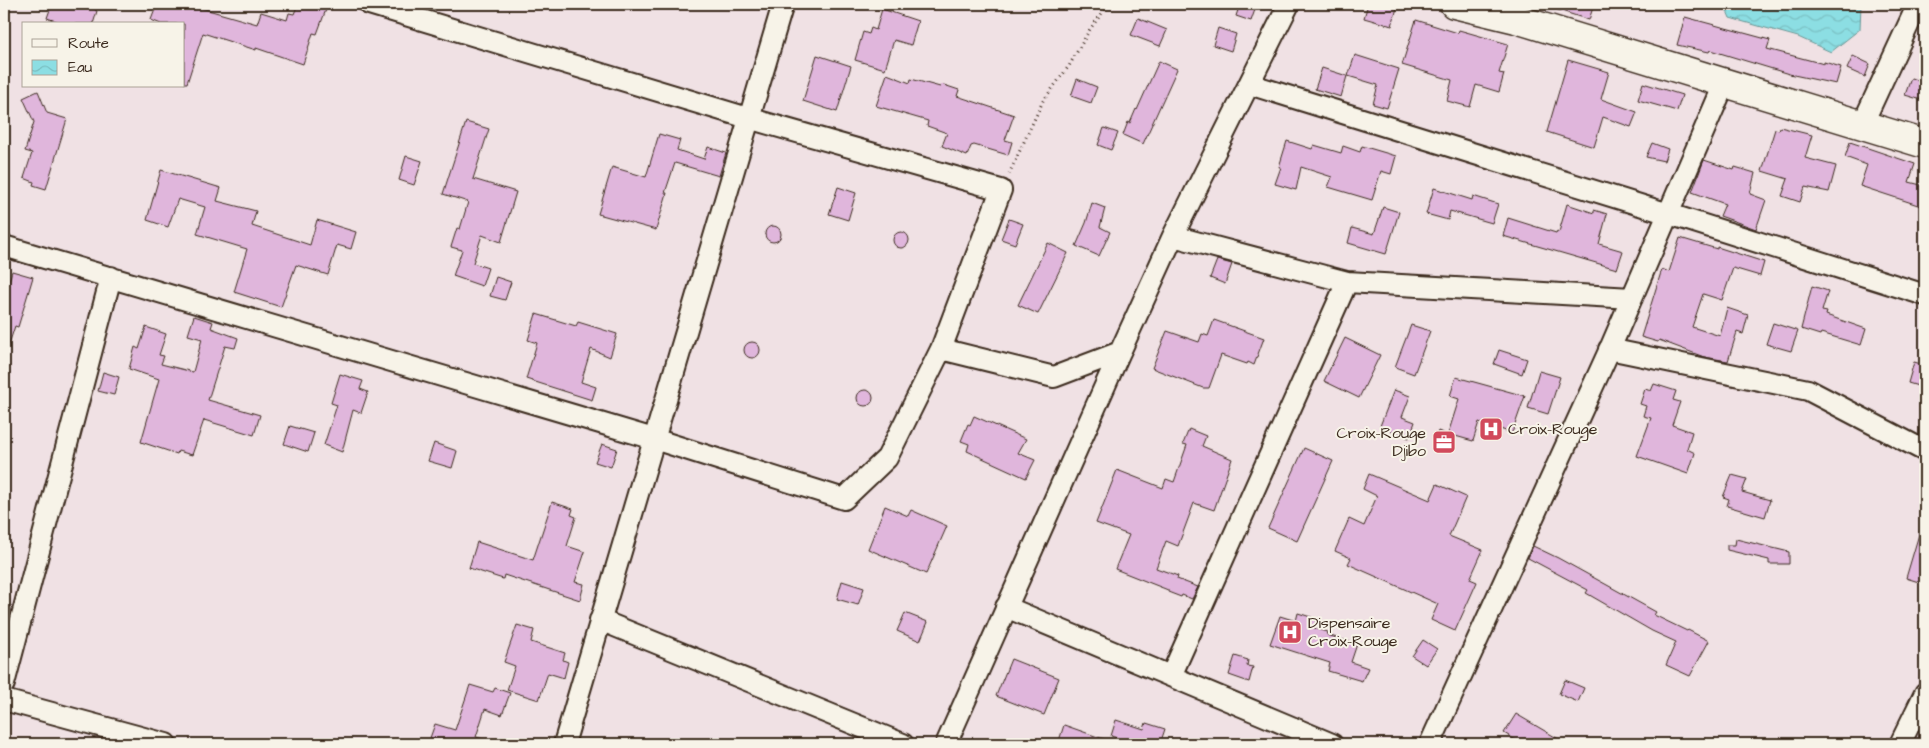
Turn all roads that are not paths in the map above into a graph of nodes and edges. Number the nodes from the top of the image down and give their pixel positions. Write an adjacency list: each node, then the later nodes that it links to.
1 (370, 4): 9 (street)
2 (783, 4): 9 (street)
3 (1290, 4): 8 (street)
4 (1454, 4): 6 (main road)
5 (1918, 4): 10 (street)
6 (1519, 12): 7 (main road)
7 (1725, 82): 10 (main road); 12 (street)
8 (1249, 84): 12 (street); 13 (street)
9 (748, 118): 19 (street); 22 (street)
10 (1862, 125): 11 (main road)
11 (1925, 144)
12 (1669, 214): 17 (street); 18 (street)
13 (1173, 236): 16 (street); 21 (street)
14 (4, 246): 15 (street)
15 (111, 277): 22 (street); 27 (street)
16 (1347, 282): 18 (street); 26 (street)
17 (1925, 296)
18 (1632, 298): 20 (street)
19 (941, 349): 21 (street); 22 (street)
20 (1609, 349): 23 (street); 35 (street)
21 (1120, 352): 24 (street)
22 (654, 439): 25 (street)
23 (1925, 451)
24 (1006, 607): 26 (street); 33 (street)
25 (600, 620): 31 (street); 32 (street)
26 (1171, 676): 34 (street)
27 (4, 684)
28 (1925, 693): 36 (street)
29 (4, 700): 30 (street)
30 (166, 744)
31 (564, 744)
32 (903, 744)
33 (946, 744)
34 (1332, 744)
35 (1430, 744)
36 (1900, 744)

